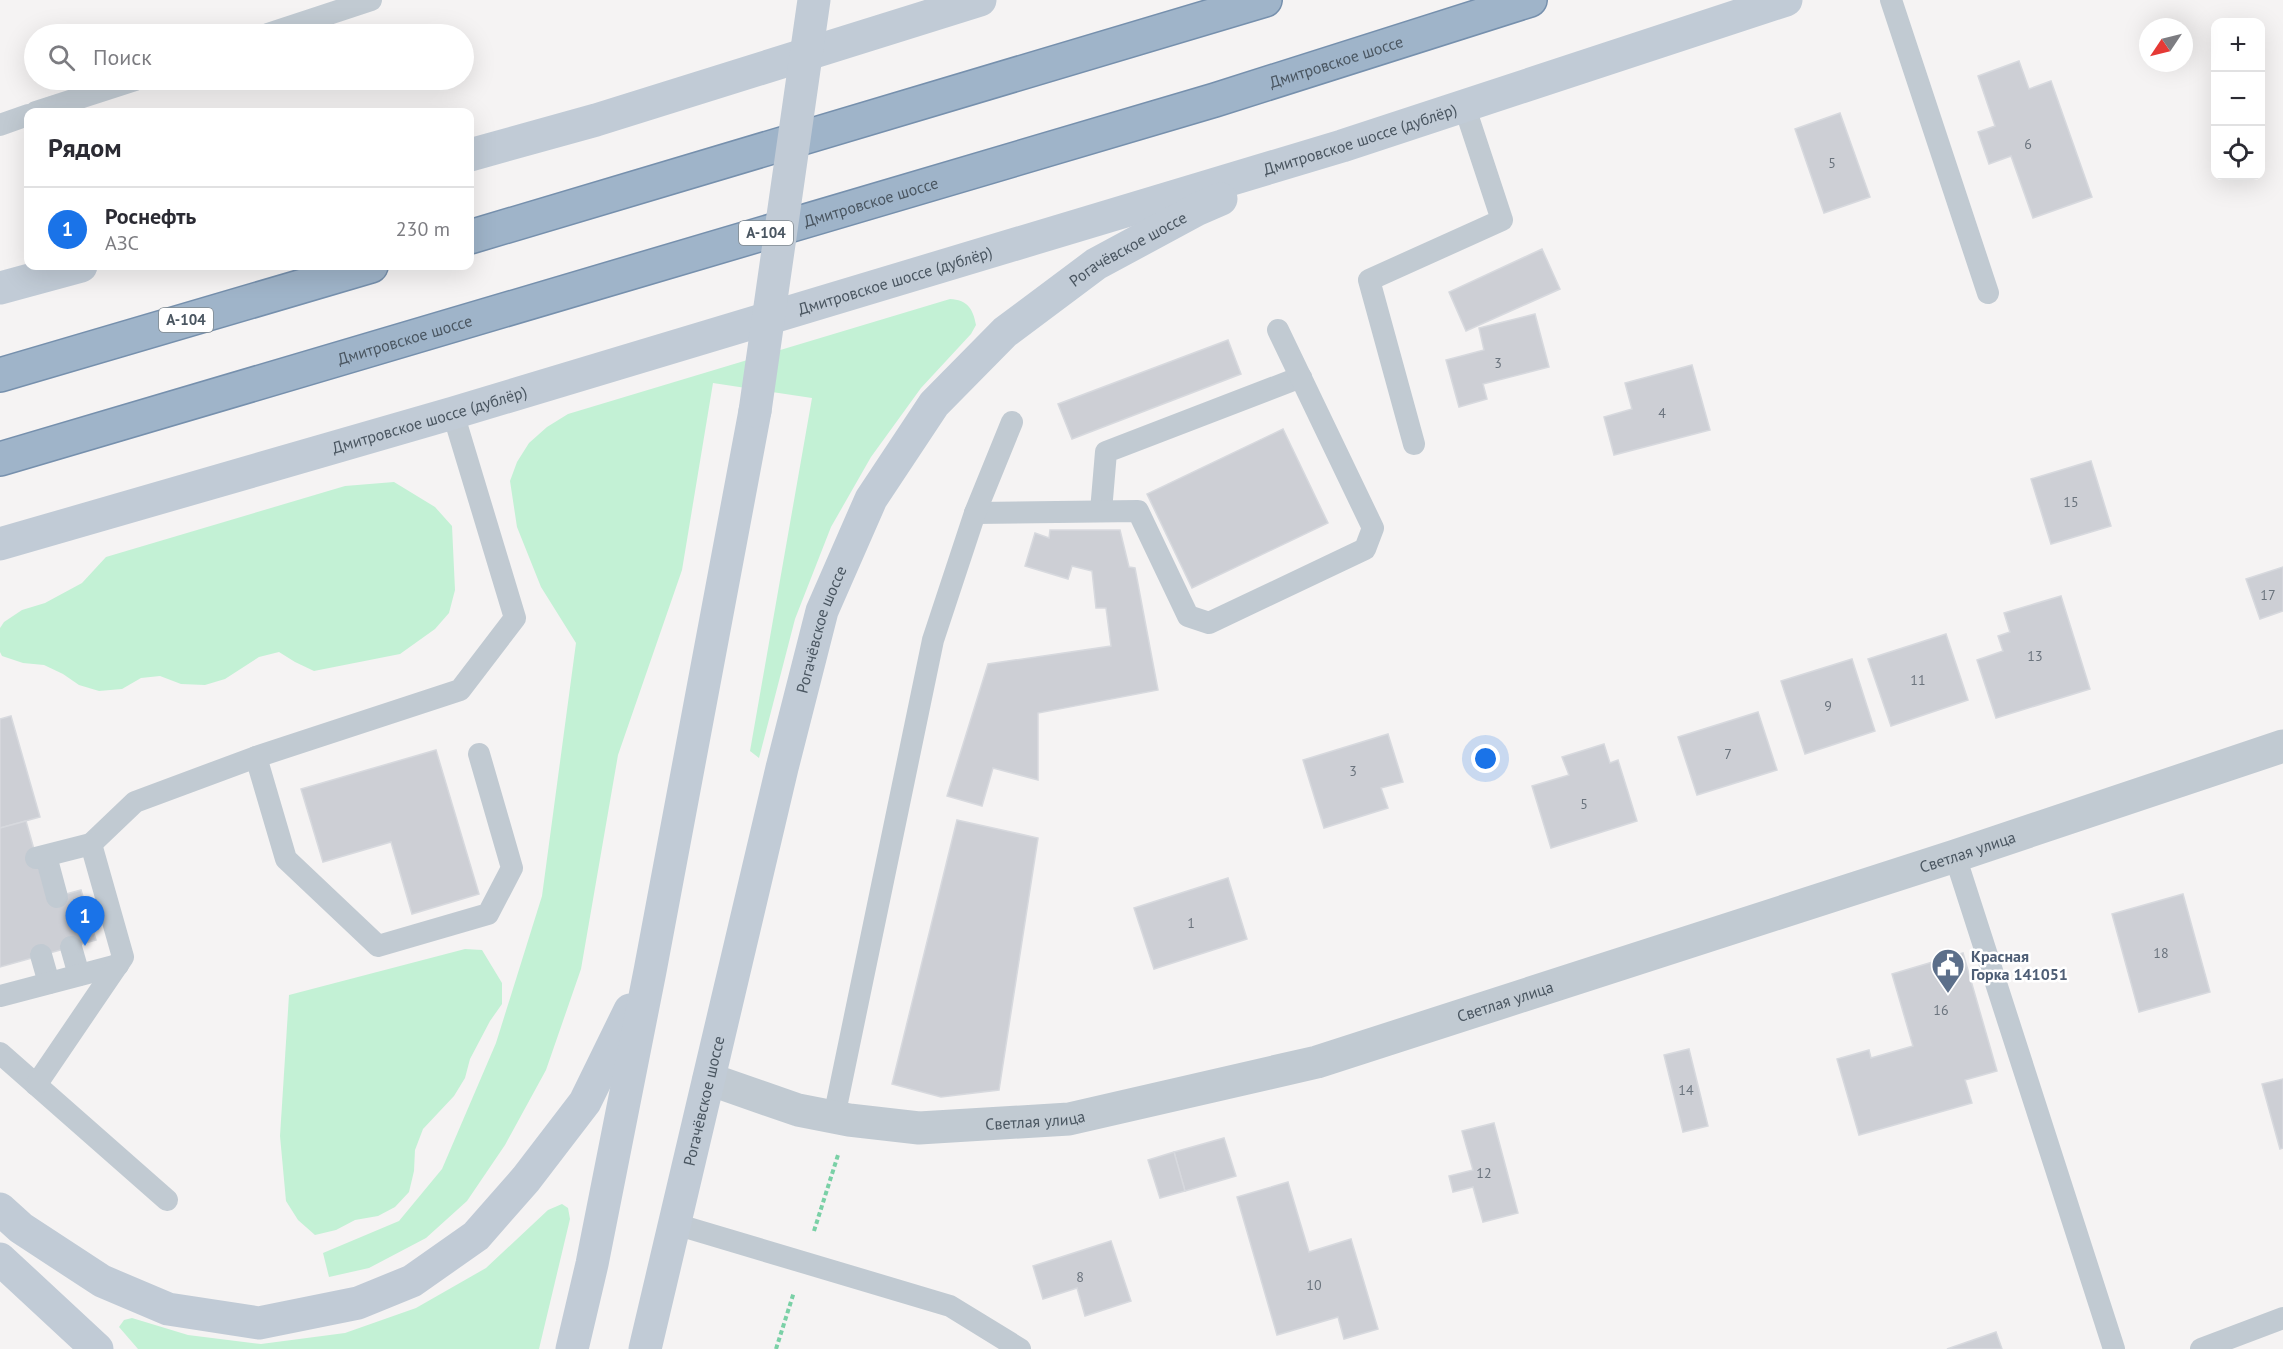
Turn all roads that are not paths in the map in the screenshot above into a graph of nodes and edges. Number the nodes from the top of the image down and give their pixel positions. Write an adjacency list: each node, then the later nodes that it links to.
1 (371, 0): 8 (lane)
2 (814, 0): 40 (main road, bridge)
3 (980, 0): 15 (main road)
4 (1265, 0): 16 (highway)
5 (1530, 0): 27 (highway, Дмитровское шоссе / А-104)
6 (1786, 0): 10 (main road, Дмитровское шоссе (дублёр))
7 (1891, 0): 20 (lane)
8 (298, 24)
9 (104, 90): 11 (lane)
10 (1464, 105): 14 (main road, Дмитровское шоссе (дублёр)); 26 (lane)
11 (48, 108)
12 (24, 116): 13 (lane)
13 (0, 125)
14 (1342, 146): 24 (main road, Дмитровское шоссе (дублёр)); 45 (main road, Рогачёвское шоссе)
15 (474, 154)
16 (474, 236)
17 (66, 270): 19 (main road)
18 (357, 270): 22 (highway, А-104)
19 (0, 288)
20 (1988, 293)
21 (1278, 330): 23 (lane)
22 (0, 375)
23 (1301, 377): 28 (lane); 28 (lane)
24 (453, 413): 30 (main road, Дмитровское шоссе (дублёр)); 33 (lane)
25 (1012, 422): 29 (lane)
26 (1414, 444)
27 (0, 459)
28 (1101, 511): 29 (lane)
29 (975, 513): 47 (lane)
30 (0, 544)
31 (2283, 746): 35 (street, Светлая улица)
32 (479, 754): 33 (lane)
33 (256, 758): 34 (lane)
34 (91, 844): 36 (lane); 39 (lane)
35 (1955, 856): 47 (street, Светлая улица); 57 (lane)
36 (57, 897)
37 (71, 947): 41 (lane)
38 (41, 955): 42 (lane)
39 (118, 964): 41 (lane); 46 (lane)
40 (650, 971): 49 (main road); 54 (main road)
41 (79, 975): 42 (lane)
42 (49, 983): 43 (lane)
43 (0, 996)
44 (0, 1053): 46 (lane)
45 (709, 1079): 47 (street, Светлая улица); 50 (main road, Рогачёвское шоссе)
46 (36, 1084): 48 (lane)
47 (834, 1117)
48 (167, 1200)
49 (0, 1209)
50 (675, 1224): 55 (main road, Рогачёвское шоссе); 56 (lane)
51 (0, 1259): 53 (main road)
52 (2283, 1318): 58 (lane)
53 (97, 1349)
54 (572, 1349)
55 (645, 1349)
56 (1020, 1349)
57 (2114, 1349)
58 (2201, 1349)

